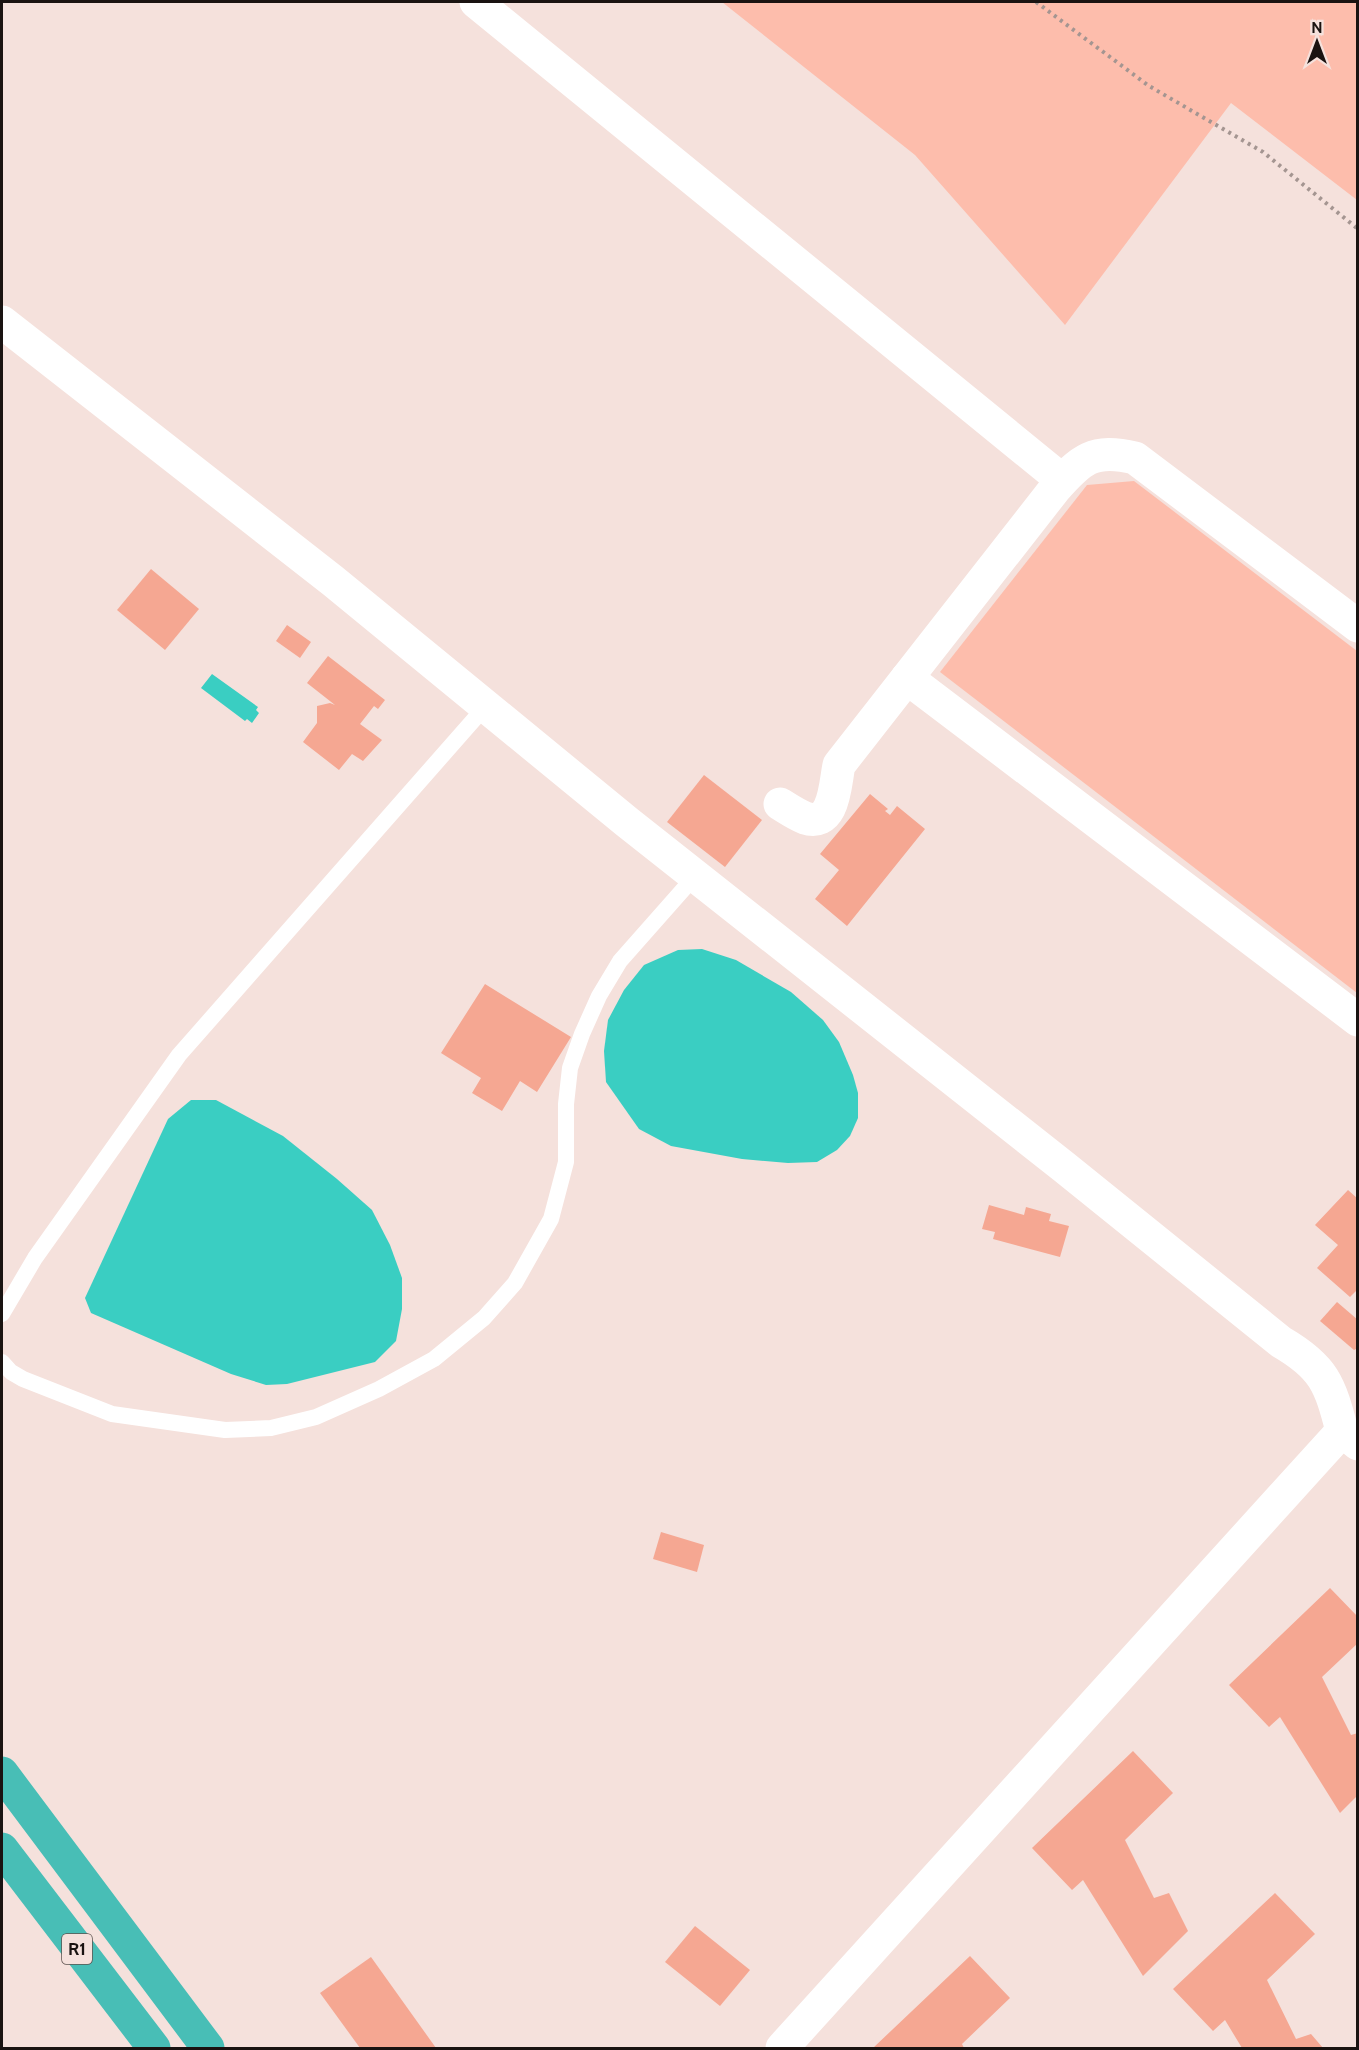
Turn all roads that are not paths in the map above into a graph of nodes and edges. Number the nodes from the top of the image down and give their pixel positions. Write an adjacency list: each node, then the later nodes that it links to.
1 (476, 2): 3 (street)
2 (2, 322): 6 (street)
3 (1062, 480): 4 (street); 5 (street)
4 (1358, 626)
5 (907, 678): 7 (street); 9 (street)
6 (485, 707): 8 (street); 10 (lane)
7 (780, 804)
8 (696, 875): 11 (lane); 12 (street)
9 (1358, 1020)
10 (2, 1314)
11 (2, 1362)
12 (1352, 1430): 17 (street)
13 (2, 1773): 16 (highway)
14 (2, 1849): 15 (highway, R1)
15 (154, 2049)
16 (208, 2049)
17 (782, 2049)

